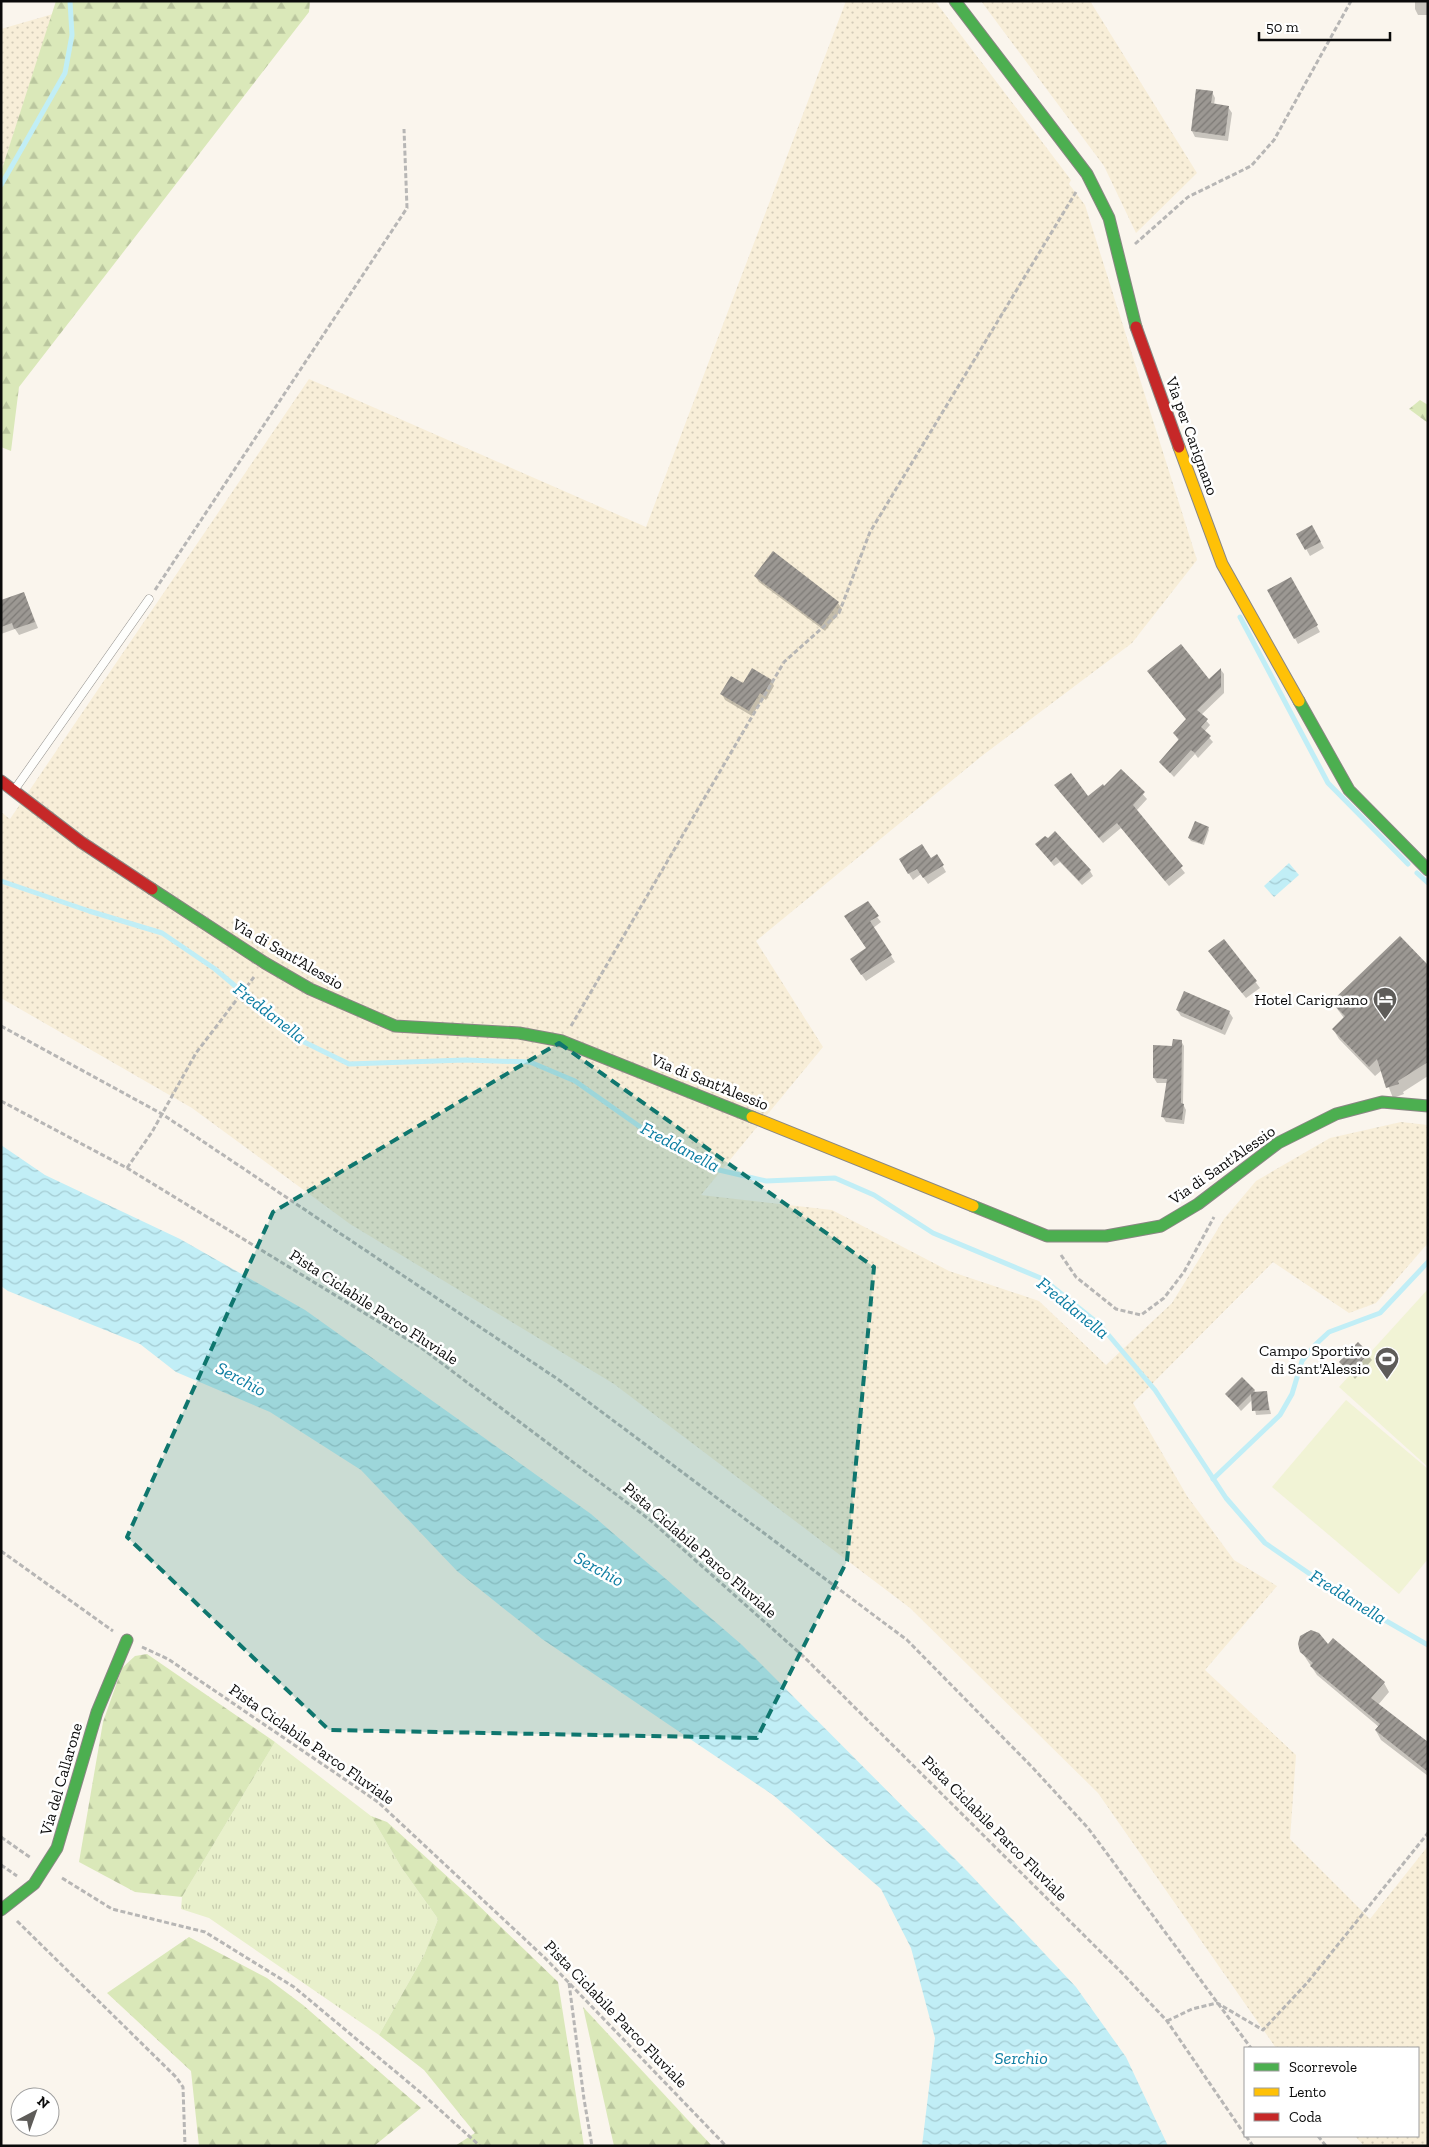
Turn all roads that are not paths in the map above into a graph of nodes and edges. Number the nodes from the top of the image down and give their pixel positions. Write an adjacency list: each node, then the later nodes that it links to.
1 (955, 1): 5 (street, Via per Carignano)
2 (149, 599): 4 (lane)
3 (1, 781): 4 (street, Via di Sant'Alessio)
4 (13, 792): 6 (street, Via di Sant'Alessio)
5 (1428, 870)
6 (1428, 1106)
7 (126, 1640): 8 (street, Via del Callarone)
8 (3, 1909)

